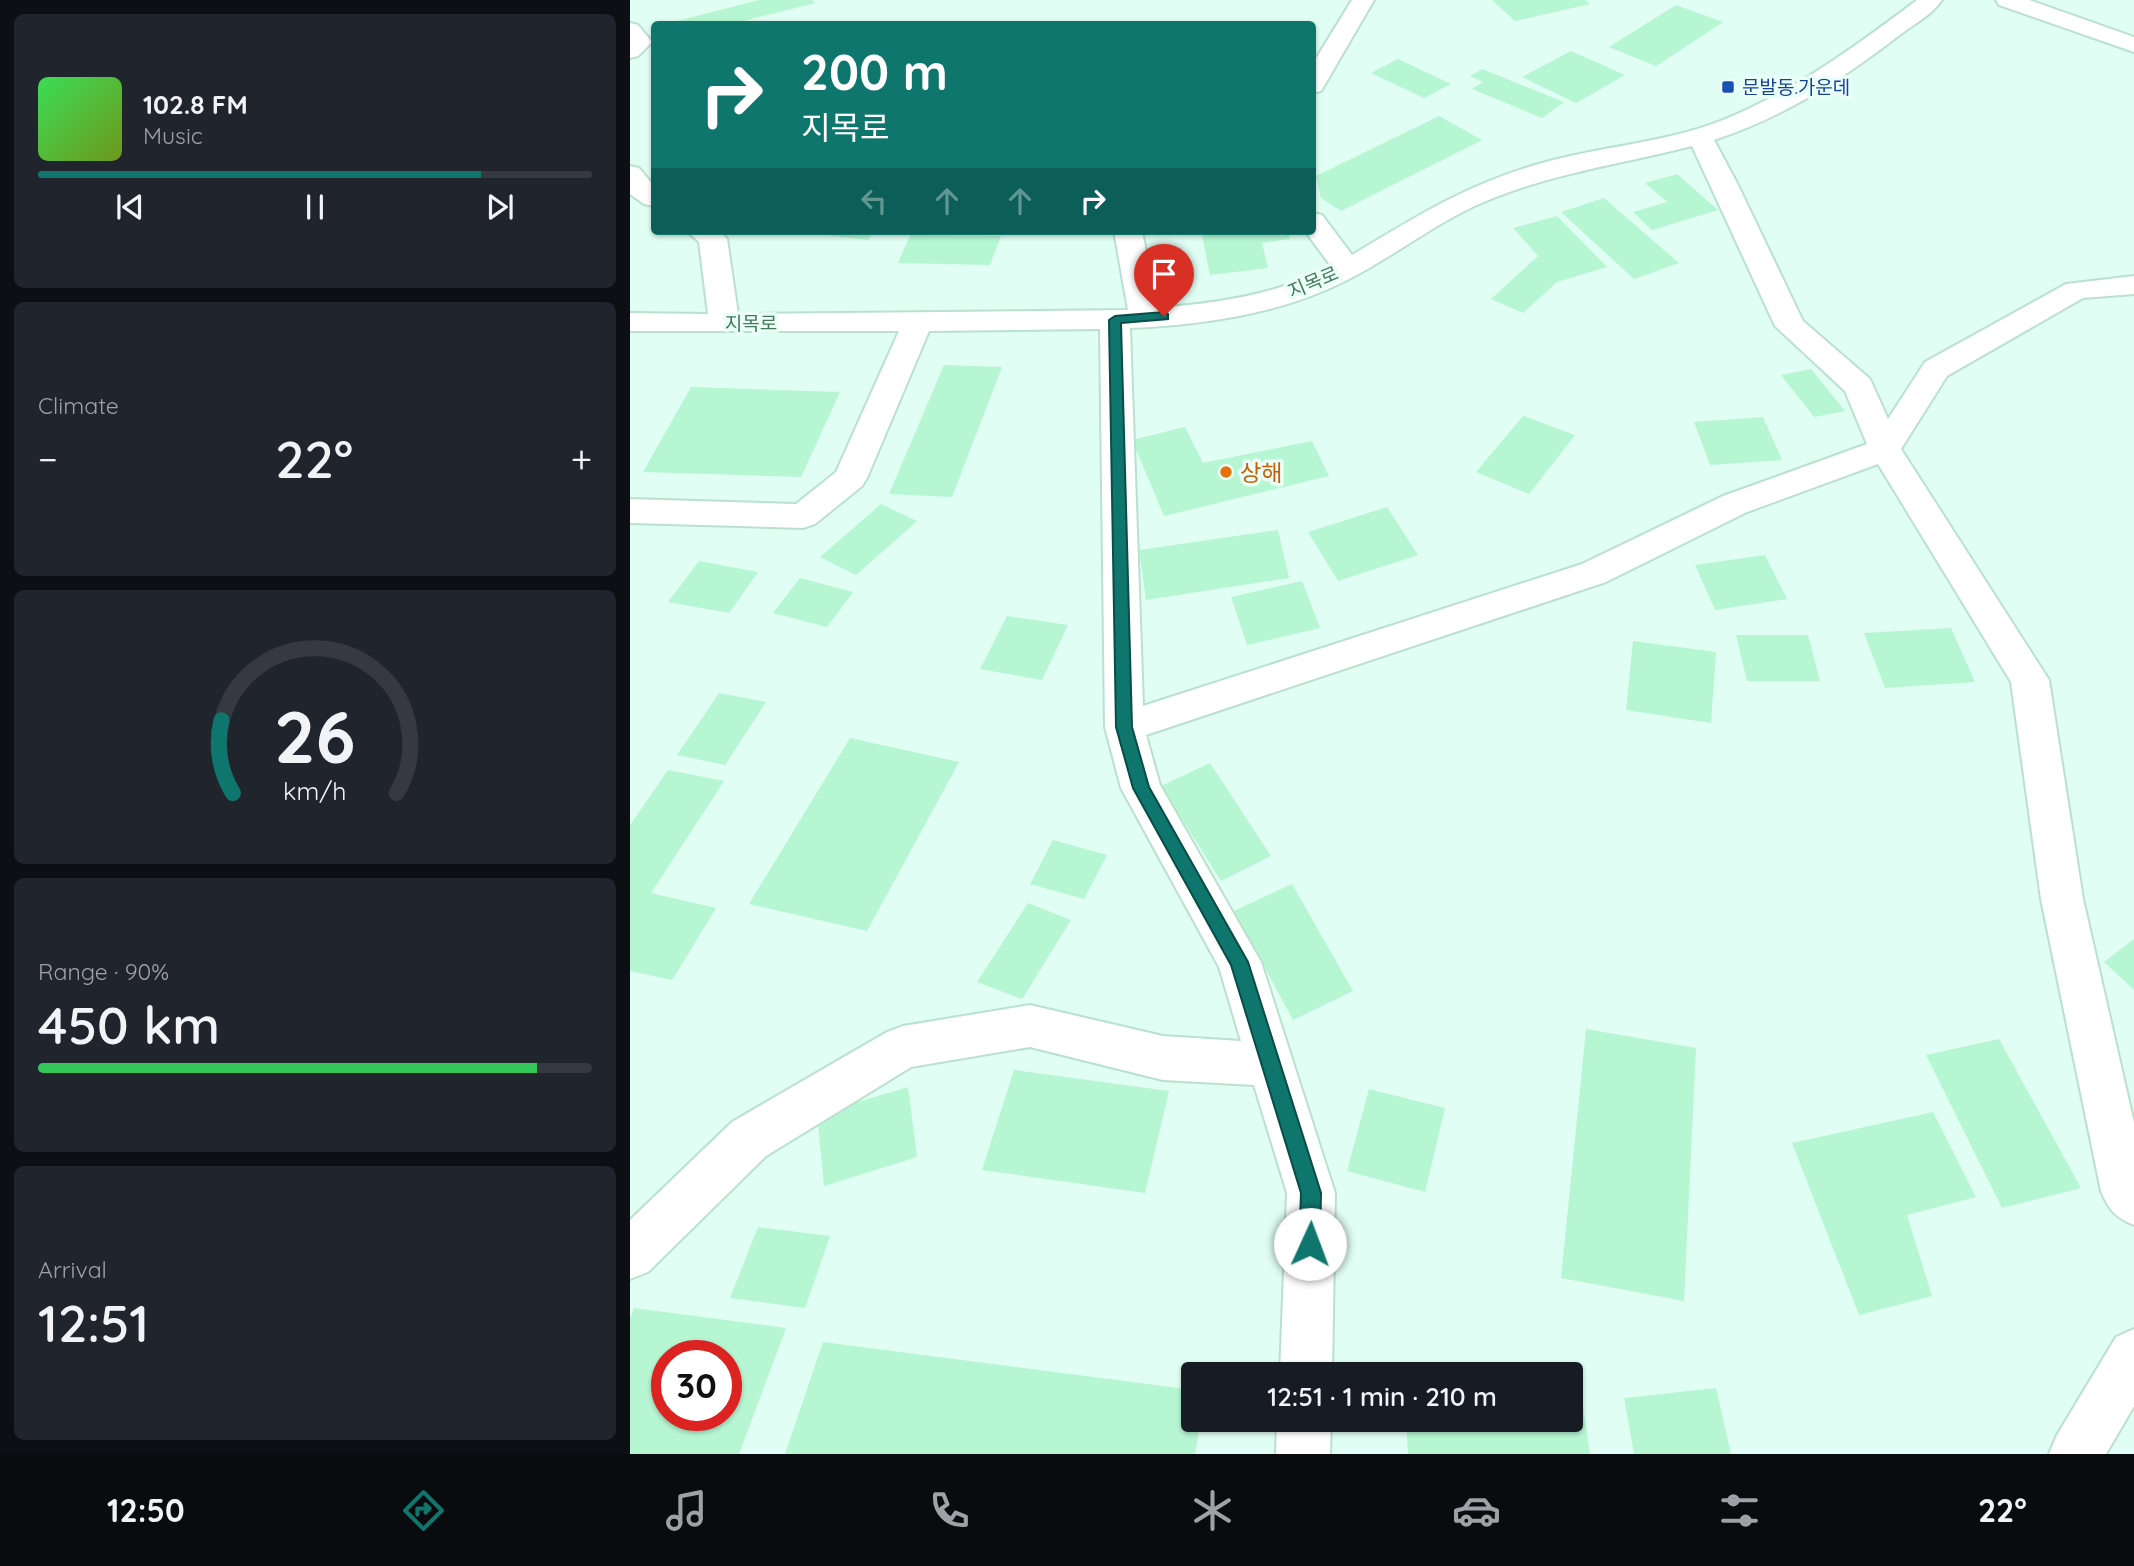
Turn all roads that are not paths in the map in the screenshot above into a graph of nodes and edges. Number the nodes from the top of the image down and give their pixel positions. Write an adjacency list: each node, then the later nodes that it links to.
1 (1363, 0): 7 (street)
2 (1931, 0): 8 (street, 지목로)
3 (2007, 0): 5 (street)
4 (630, 30): 6 (street)
5 (2134, 45)
6 (630, 51)
7 (1316, 79)
8 (1699, 136): 14 (street, 지목로); 20 (street)
9 (630, 174): 10 (street)
10 (651, 196)
11 (1316, 226): 14 (street)
12 (707, 235): 19 (street)
13 (1128, 235): 16 (street)
14 (1347, 268): 16 (street, 지목로)
15 (2134, 285): 20 (street)
16 (1130, 319): 17 (street, 지목로); 22 (street)
17 (918, 322): 19 (street, 지목로); 21 (street)
18 (630, 323): 19 (street, 지목로)
19 (724, 323)
20 (1885, 449): 22 (street); 24 (street)
21 (630, 511)
22 (1124, 727): 23 (street)
23 (1270, 1064): 25 (street); 27 (street)
24 (2134, 1201)
25 (630, 1254)
26 (2134, 1354): 30 (street)
27 (1306, 1362)
28 (1304, 1432): 29 (street)
29 (1303, 1454)
30 (2076, 1454)

